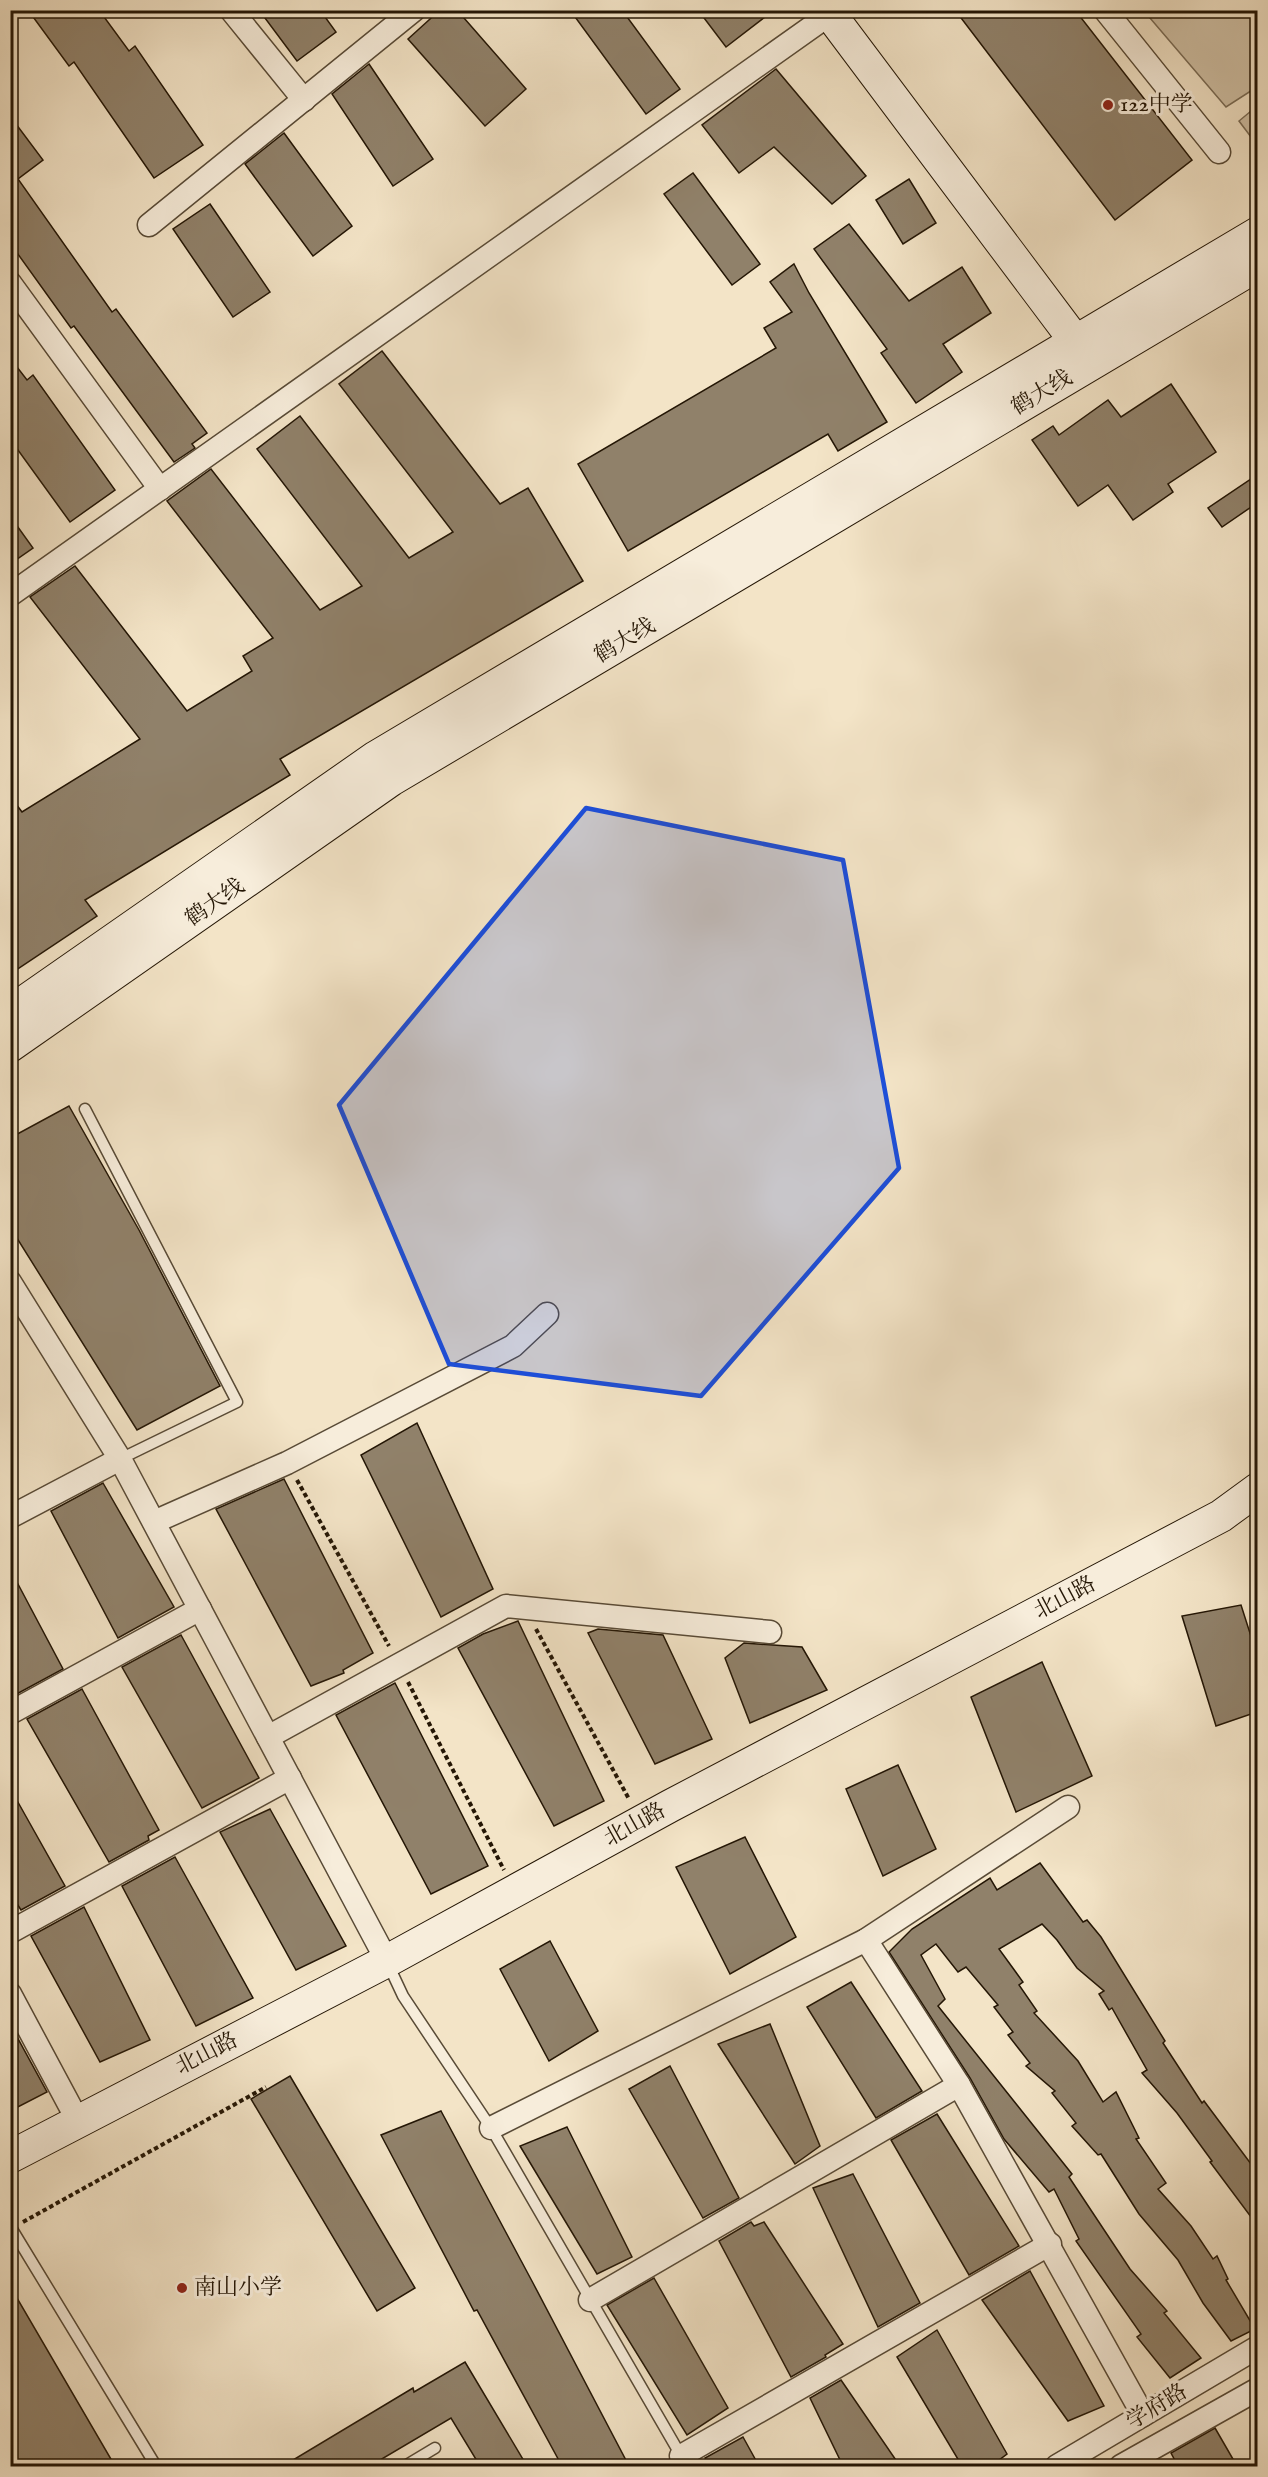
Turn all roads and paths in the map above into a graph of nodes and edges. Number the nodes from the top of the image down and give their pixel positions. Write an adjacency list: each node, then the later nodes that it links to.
1 (231, 10): 5 (street)
2 (414, 10): 5 (street)
3 (1105, 10): 6 (street)
4 (829, 12): 11 (main road); 12 (street)
5 (304, 100): 7 (street)
6 (1219, 152)
7 (149, 225)
8 (1257, 233): 11 (main road, 鹤大线)
9 (1257, 265): 11 (main road, 鹤大线)
10 (10, 283): 12 (street)
11 (1084, 352): 14 (main road, 鹤大线); 15 (main road, 鹤大线)
12 (160, 489): 13 (street)
13 (10, 595)
14 (10, 1012)
15 (10, 1046)
16 (85, 1109): 19 (lane)
17 (10, 1282): 19 (street)
18 (547, 1314): 20 (street)
19 (120, 1459): 22 (street); 23 (street)
20 (287, 1463): 23 (street); 27 (path)
21 (1257, 1489): 32 (main road, 北山路)
22 (10, 1517)
23 (153, 1522): 25 (street)
24 (525, 1608): 26 (street); 27 (street); 32 (path)
25 (200, 1609): 28 (street); 29 (street)
26 (770, 1632)
27 (399, 1664): 29 (street); 33 (path)
28 (10, 1713)
29 (268, 1737): 30 (street)
30 (290, 1778): 34 (street); 36 (street)
31 (1068, 1807): 35 (street)
32 (641, 1822): 33 (main road, 北山路)
33 (514, 1891): 36 (main road, 北山路)
34 (10, 1932)
35 (866, 1940): 38 (street); 41 (street)
36 (387, 1961): 40 (main road, 北山路); 41 (lane)
37 (10, 1995): 40 (street)
38 (959, 2085): 44 (street); 45 (street)
39 (266, 2087): 43 (path)
40 (78, 2121): 42 (main road, 北山路)
41 (491, 2128): 45 (lane)
42 (10, 2157)
43 (11, 2228): 51 (lane)
44 (1050, 2244): 48 (street); 50 (street)
45 (590, 2300): 50 (lane)
46 (1257, 2347): 48 (street, 学府路)
47 (1257, 2389): 54 (street)
48 (1143, 2415): 53 (street, 学府路)
49 (435, 2448): 52 (lane)
50 (684, 2461)
51 (156, 2466)
52 (405, 2466)
53 (1057, 2466)
54 (1120, 2466)

